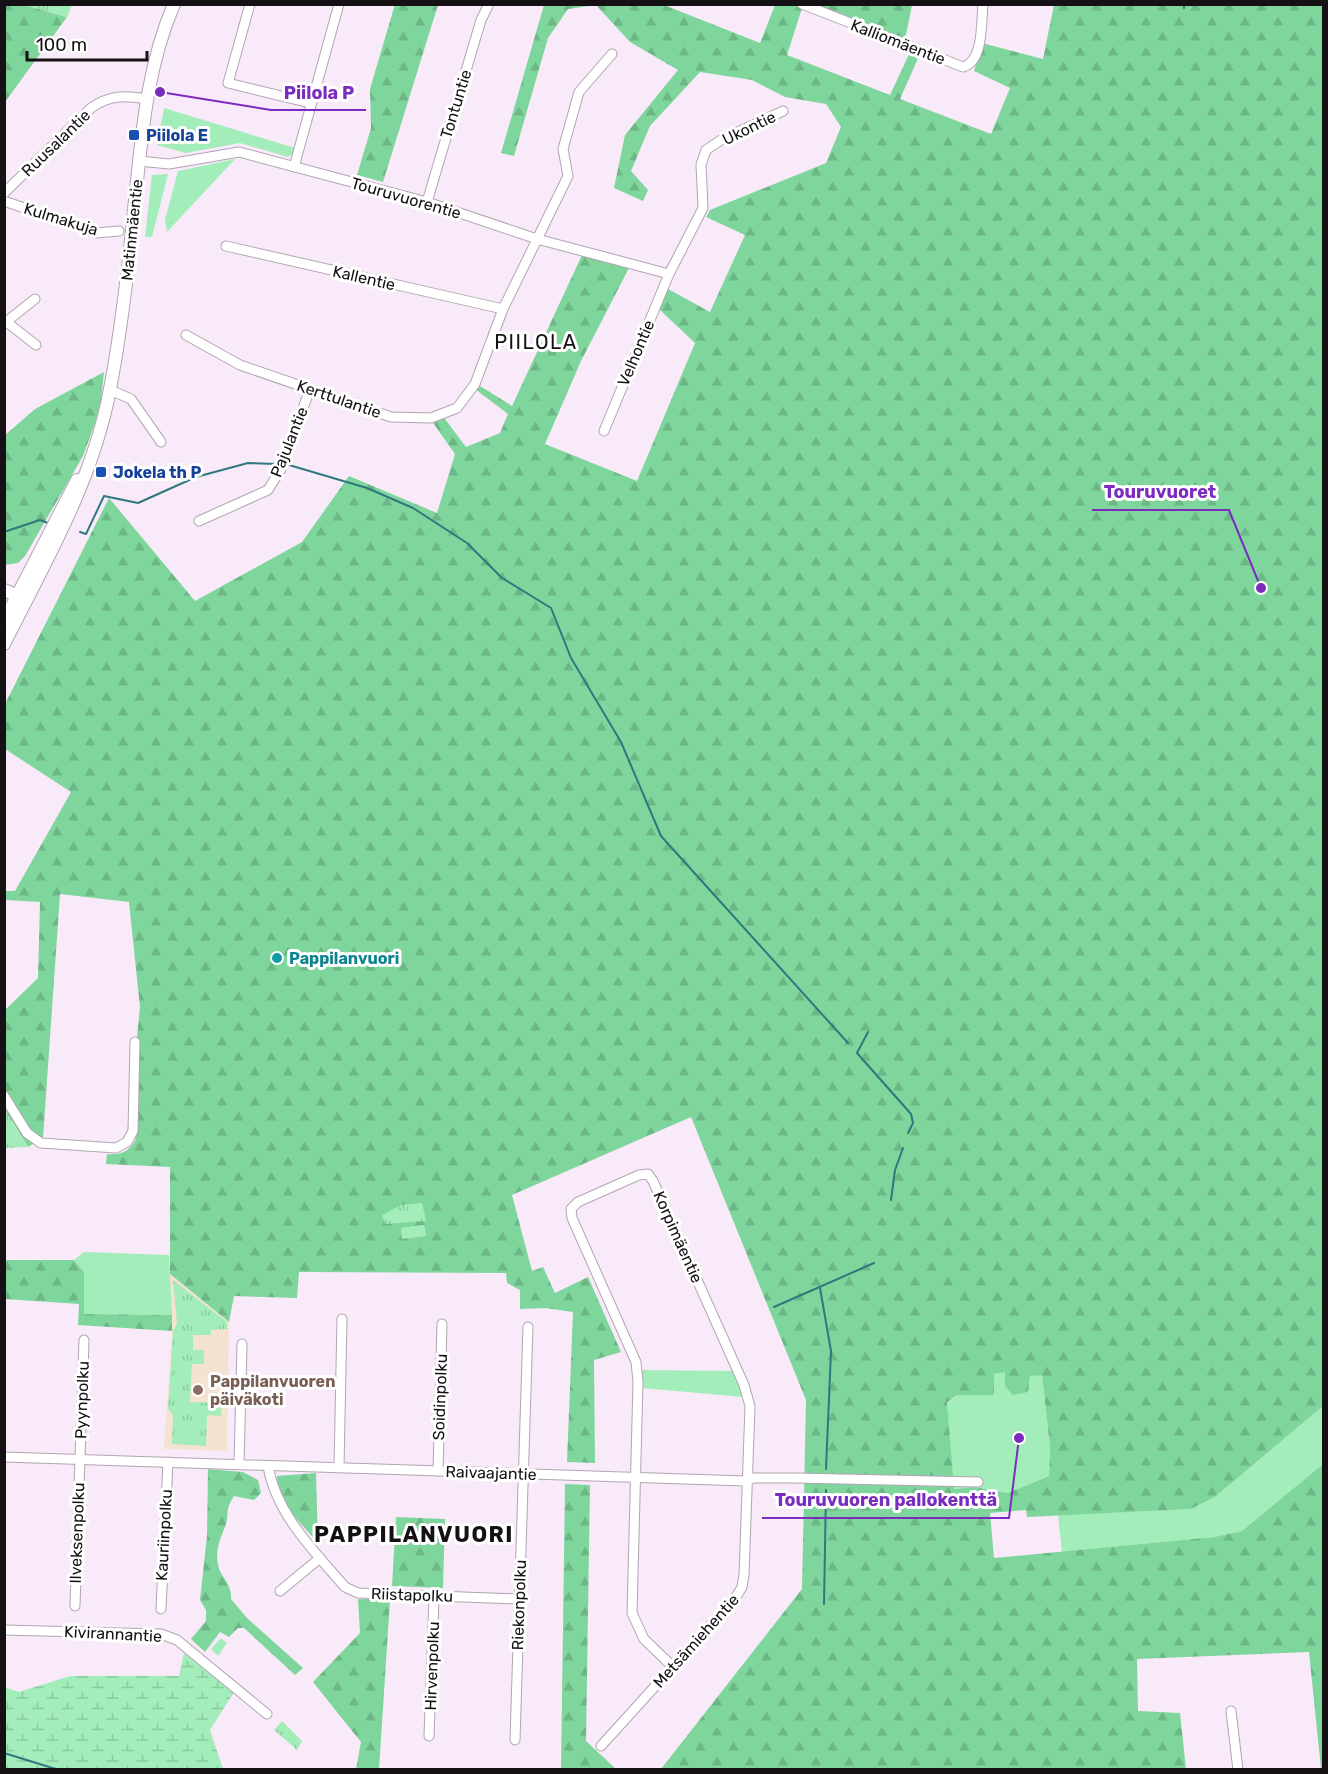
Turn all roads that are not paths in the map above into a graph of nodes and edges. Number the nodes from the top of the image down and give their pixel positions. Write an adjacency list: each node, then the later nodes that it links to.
1 (174, 4): 8 (main road, Matinmäentie)
2 (250, 4): 9 (street)
3 (339, 4): 9 (street)
4 (802, 4): 5 (street, Kalliomäentie)
5 (982, 4)
6 (488, 6): 15 (street, Tontuntie)
7 (612, 54): 17 (street, Kerttulantie)
8 (147, 99): 11 (main road, Matinmäentie); 13 (street, Ruusalantie)
9 (310, 104): 12 (street)
10 (783, 111): 19 (street, Ukontie)
11 (139, 161): 12 (street, Touruvuorentie); 26 (main road, Matinmäentie)
12 (294, 167): 15 (street, Touruvuorentie)
13 (4, 193)
14 (4, 201): 16 (street, Kulmakuja)
15 (427, 202): 17 (street, Touruvuorentie)
16 (118, 231)
17 (537, 239): 19 (street, Touruvuorentie); 21 (street, Kerttulantie)
18 (226, 246): 21 (street, Kallentie)
19 (669, 274): 27 (street, Velhontie)
20 (35, 298): 22 (street)
21 (503, 309): 25 (street, Kerttulantie)
22 (5, 321): 24 (street)
23 (186, 334): 25 (street, Kerttulantie)
24 (36, 345)
25 (310, 389): 29 (street, Pajulantie)
26 (110, 390): 28 (street); 31 (main road, Matinmäentie)
27 (604, 431)
28 (161, 442)
29 (199, 521)
30 (4, 590): 31 (main road)
31 (22, 597): 32 (main road, Matinmäentie)
32 (12, 608): 33 (main road); 34 (main road)
33 (4, 621)
34 (4, 645)
35 (135, 1042): 36 (street)
36 (4, 1096)
37 (342, 1319): 47 (street)
38 (442, 1324): 48 (street, Soidinpolku)
39 (528, 1327): 49 (street, Riekonpolku)
40 (84, 1340): 43 (street, Pyynpolku)
41 (242, 1344): 45 (street)
42 (4, 1457): 43 (street, Raivaajantie)
43 (80, 1460): 44 (street, Raivaajantie); 57 (street, Ilveksenpolku)
44 (168, 1462): 45 (street, Raivaajantie); 58 (street, Kauriinpolku)
45 (239, 1464): 46 (street, Raivaajantie)
46 (268, 1466): 47 (street, Raivaajantie); 53 (street, Riistapolku)
47 (339, 1467): 48 (street, Raivaajantie)
48 (438, 1471): 49 (street, Raivaajantie)
49 (525, 1474): 50 (street, Raivaajantie); 56 (street, Riekonpolku)
50 (636, 1478): 51 (street, Raivaajantie); 51 (street, Korpimäentie); 60 (street)
51 (746, 1481): 52 (street, Raivaajantie); 60 (street, Metsämiehentie)
52 (978, 1482)
53 (320, 1558): 54 (street); 55 (street, Riistapolku)
54 (280, 1591)
55 (434, 1597): 56 (street, Riistapolku); 63 (street, Hirvenpolku)
56 (519, 1599): 64 (street, Riekonpolku)
57 (75, 1606)
58 (161, 1609)
59 (4, 1630): 62 (street, Kivirannantie)
60 (673, 1666): 65 (street, Metsämiehentie)
61 (1230, 1711): 66 (street)
62 (267, 1714)
63 (429, 1736)
64 (515, 1740)
65 (601, 1746)
66 (1238, 1770)

